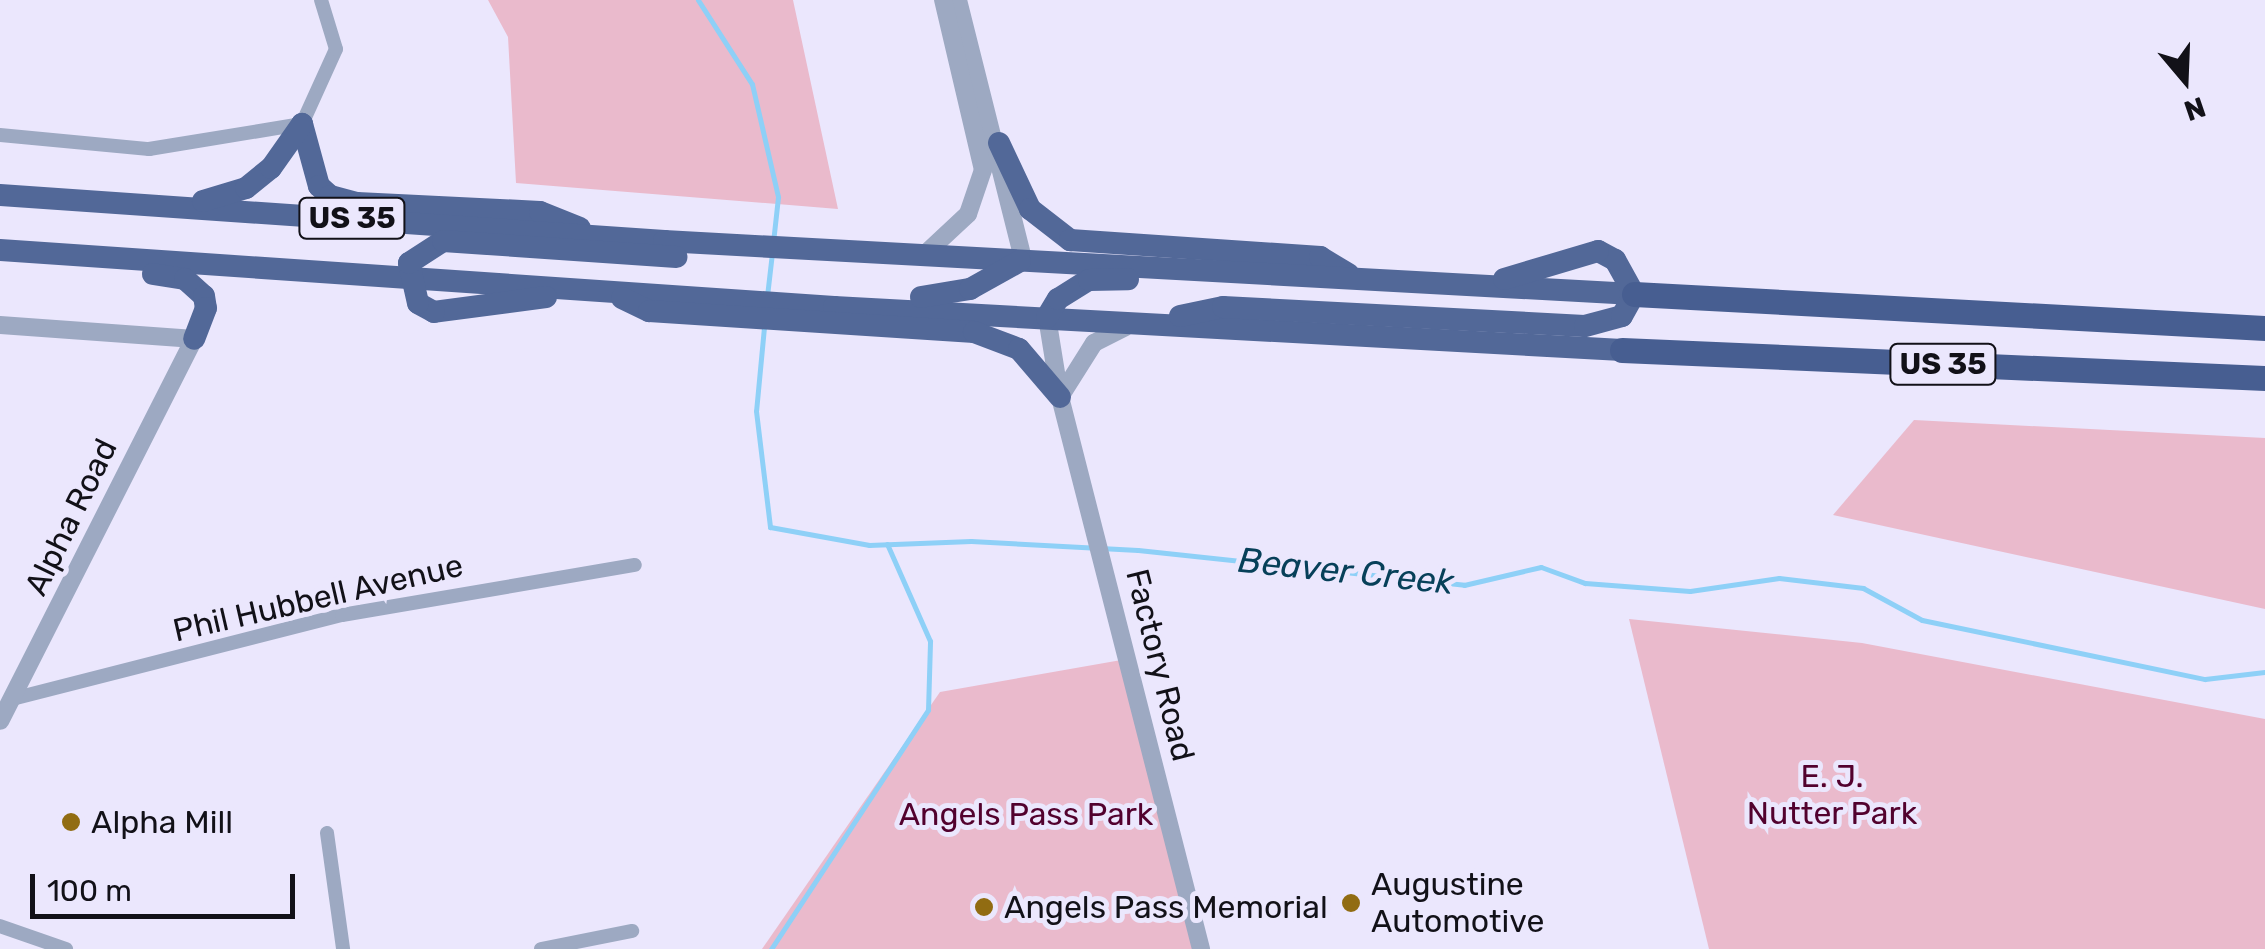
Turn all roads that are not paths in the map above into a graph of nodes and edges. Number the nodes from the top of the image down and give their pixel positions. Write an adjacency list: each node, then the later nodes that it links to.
1 (320, 0): 4 (street)
2 (943, 0): 12 (street)
3 (958, 0): 6 (street)
4 (302, 124): 5 (street); 8 (highway); 9 (highway)
5 (0, 136)
6 (999, 143): 13 (street); 16 (highway)
7 (0, 195): 8 (highway, US 35)
8 (180, 206): 9 (highway, US 35)
9 (602, 236): 11 (highway, US 35)
10 (0, 250): 15 (highway, US 35)
11 (704, 250): 12 (highway, US 35); 15 (highway)
12 (924, 254): 13 (highway, US 35)
13 (1024, 259): 16 (highway, US 35); 21 (highway)
14 (0, 264): 26 (highway)
15 (408, 275): 19 (highway, US 35); 19 (highway)
16 (1352, 275): 17 (highway, US 35)
17 (1474, 283): 18 (highway, US 35); 20 (highway)
18 (1595, 290): 20 (highway, US 35); 22 (highway)
19 (610, 292): 21 (highway, US 35)
20 (1634, 294): 23 (highway); 25 (highway, US 35)
21 (833, 307): 22 (highway, US 35); 29 (highway)
22 (1047, 316): 23 (highway, US 35); 29 (street, Factory Road)
23 (1148, 322): 27 (highway, US 35); 29 (street)
24 (0, 325): 26 (street)
25 (2265, 328)
26 (194, 339): 31 (street, Alpha Road)
27 (1622, 350): 28 (highway, US 35)
28 (2265, 378)
29 (1060, 397): 39 (street, Factory Road)
30 (634, 565): 31 (street, Phil Hubbell Avenue)
31 (16, 698): 32 (street, Alpha Road)
32 (0, 721)
33 (327, 833): 37 (street)
34 (0, 926): 36 (street)
35 (632, 930): 38 (street)
36 (66, 949)
37 (343, 949)
38 (541, 949)
39 (1201, 949)

